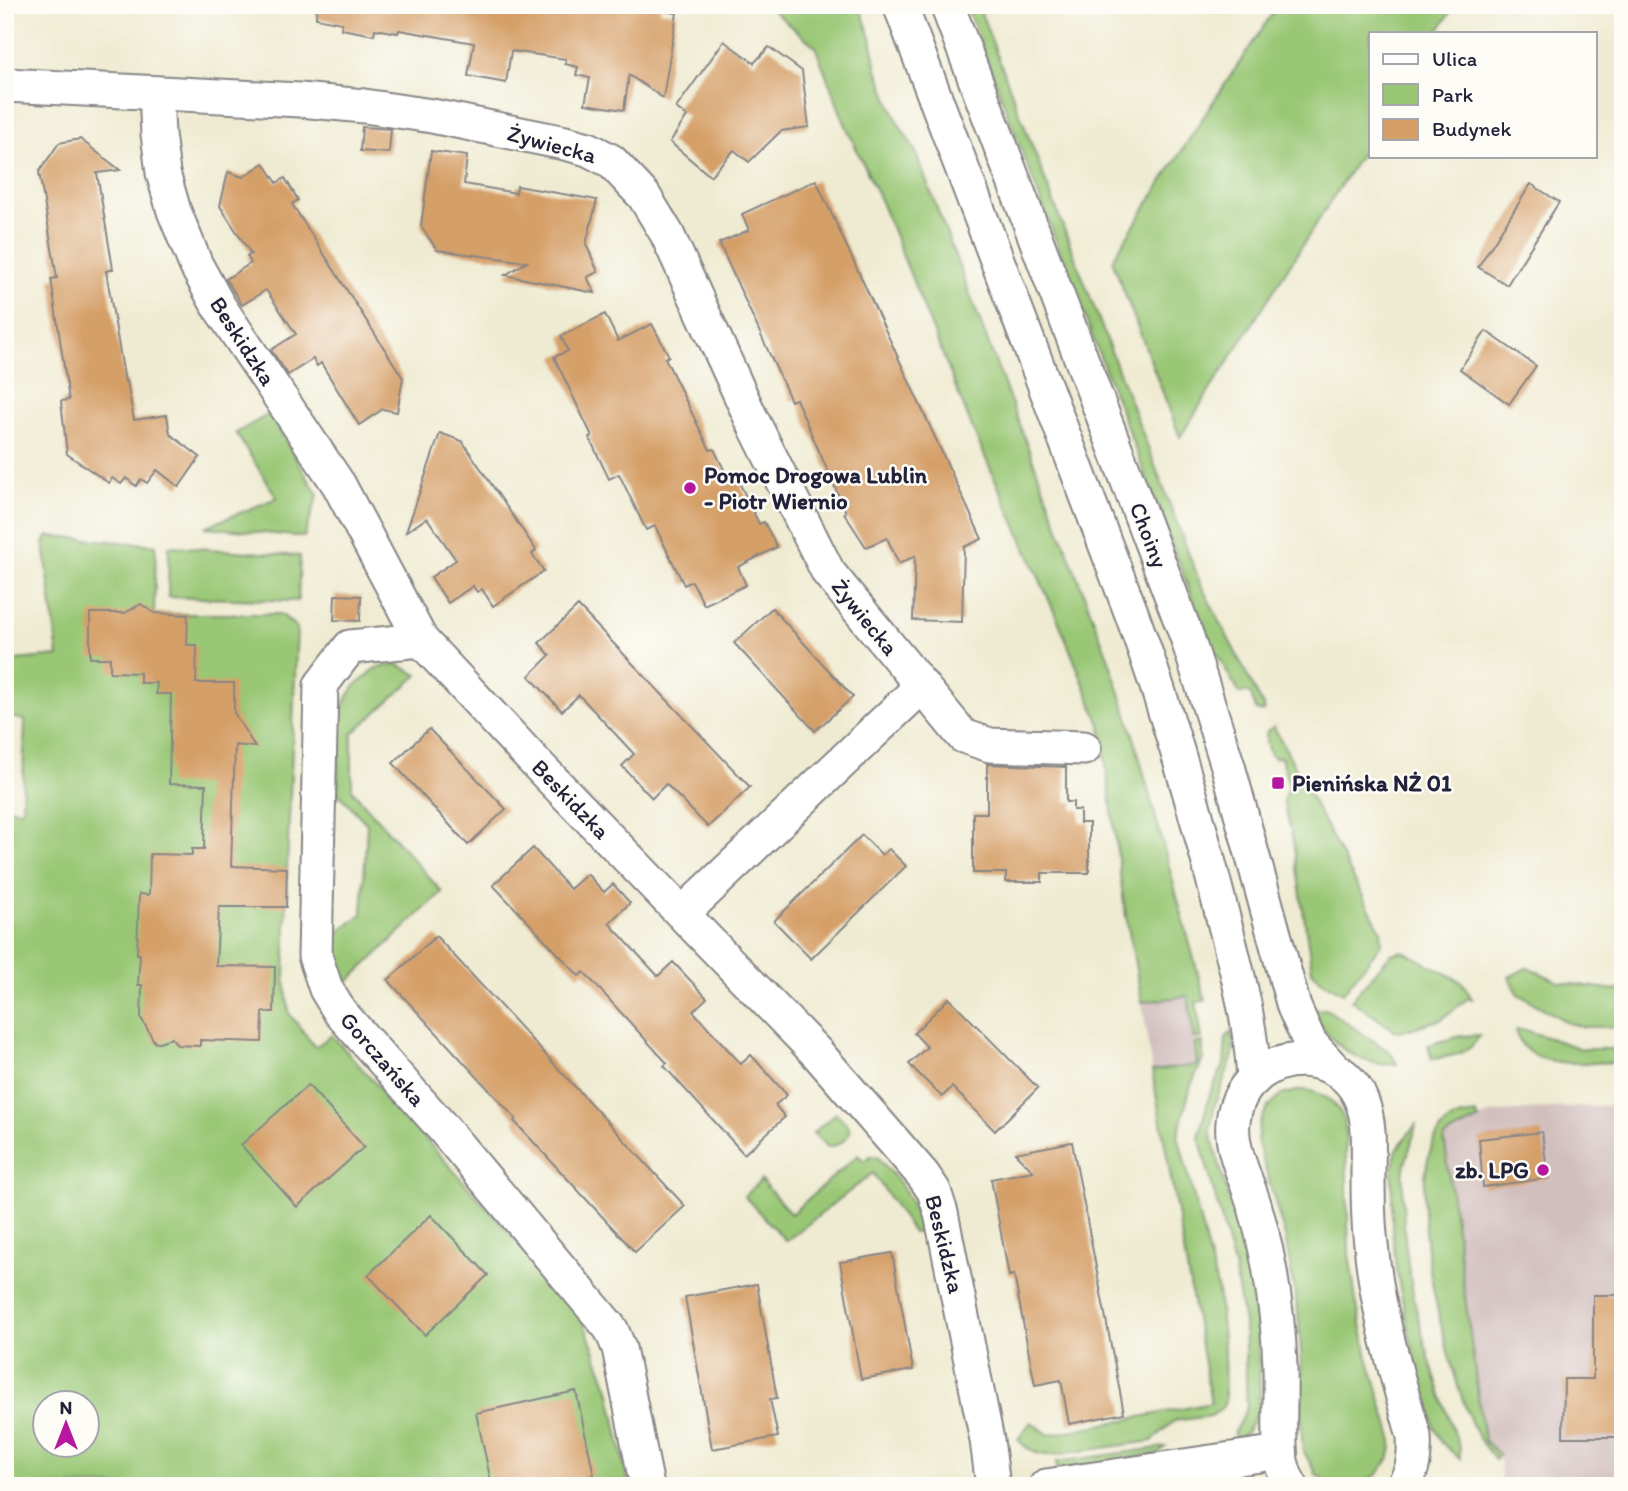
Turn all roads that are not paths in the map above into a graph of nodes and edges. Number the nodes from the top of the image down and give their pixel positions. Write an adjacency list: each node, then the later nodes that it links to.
1 (900, 5): 10 (street, Choiny)
2 (947, 5): 9 (street, Choiny)
3 (5, 85): 4 (street, Żywiecka)
4 (156, 93): 5 (street, Beskidzka); 6 (street, Żywiecka)
5 (421, 640): 8 (street, Beskidzka); 12 (street, Gorczańska)
6 (922, 687): 7 (street, Żywiecka); 8 (street)
7 (1084, 748)
8 (683, 913): 13 (street, Beskidzka)
9 (1333, 1068): 10 (street); 16 (street, Choiny)
10 (1254, 1079): 11 (street)
11 (1280, 1452): 14 (street); 15 (street)
12 (647, 1486)
13 (993, 1486)
14 (1046, 1486)
15 (1291, 1486)
16 (1403, 1486)

